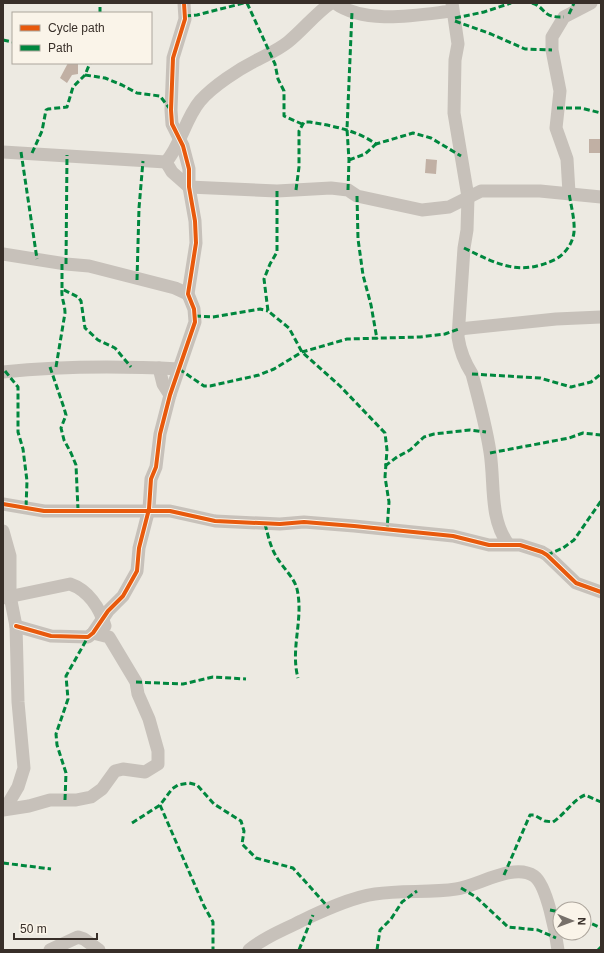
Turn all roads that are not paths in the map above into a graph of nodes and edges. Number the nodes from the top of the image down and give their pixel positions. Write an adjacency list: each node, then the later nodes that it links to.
1 (184, 3): 6 (street)
2 (331, 3): 6 (street)
3 (335, 3): 5 (street)
4 (591, 3): 10 (street)
5 (452, 7): 11 (street)
6 (179, 139): 8 (street); 9 (street)
7 (3, 152): 8 (street)
8 (166, 162): 9 (street)
9 (189, 187): 11 (street); 14 (street)
10 (569, 193): 11 (street); 12 (street)
11 (468, 197): 16 (street)
12 (601, 197)
13 (3, 254): 14 (street)
14 (188, 294): 18 (street)
15 (601, 317): 16 (street)
16 (459, 329): 24 (street)
17 (159, 368): 18 (street); 19 (street); 20 (street)
18 (179, 369): 20 (street)
19 (3, 372)
20 (170, 395): 22 (street)
21 (3, 504): 22 (street)
22 (149, 510): 24 (street); 27 (street)
23 (3, 531): 26 (street)
24 (508, 544): 25 (street)
25 (600, 591)
26 (7, 597): 27 (street); 28 (street)
27 (103, 618): 29 (street); 30 (street)
28 (16, 626): 29 (street); 31 (street)
29 (93, 633): 30 (street)
30 (109, 637): 31 (street)
31 (4, 810)
32 (50, 950): 33 (street)
33 (99, 950)
34 (249, 950): 35 (street)
35 (558, 950)

